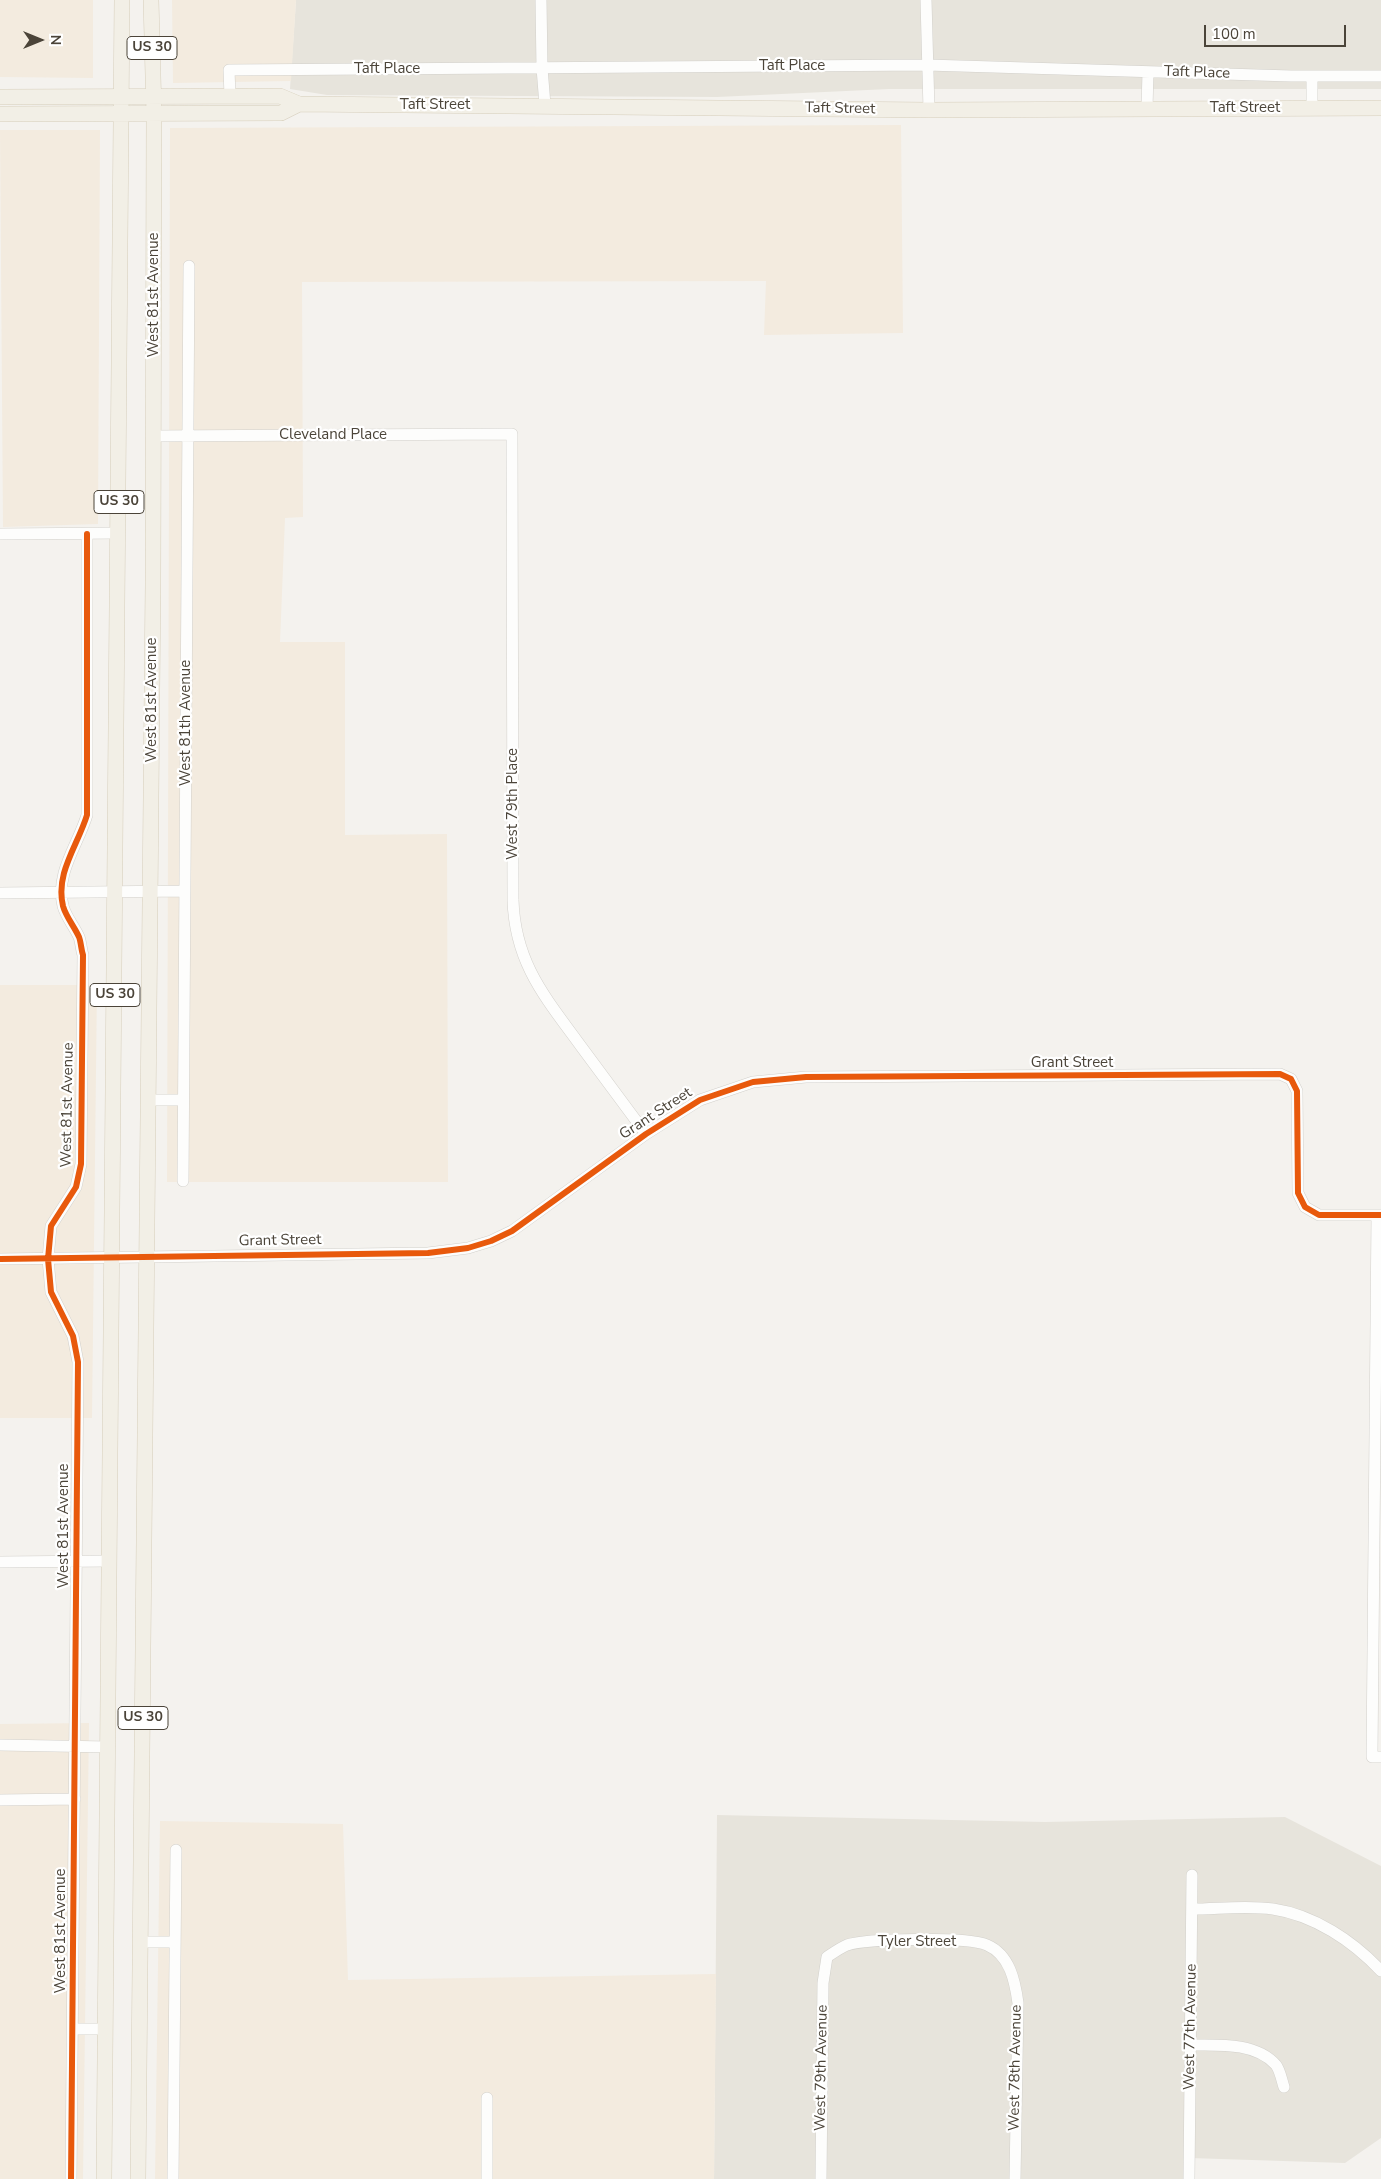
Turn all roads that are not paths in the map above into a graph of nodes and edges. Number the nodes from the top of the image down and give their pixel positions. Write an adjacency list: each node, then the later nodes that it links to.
1 (122, 0): 10 (main road, US 30)
2 (151, 0): 11 (main road, West 81st Avenue / US 30)
3 (541, 0): 6 (street)
4 (926, 0): 5 (street)
5 (927, 65): 6 (street, Taft Place); 7 (street, Taft Place); 19 (street)
6 (542, 68): 12 (street, Taft Place); 15 (street)
7 (1148, 72): 8 (street, Taft Place); 18 (street)
8 (1312, 76): 9 (street, Taft Place); 16 (street)
9 (1381, 76)
10 (122, 96): 11 (main road, Taft Street); 13 (main road, Taft Street); 22 (main road, US 30)
11 (153, 96): 12 (main road, Taft Street); 20 (main road, West 81st Avenue / US 30)
12 (230, 96): 14 (main road, Taft Street)
13 (0, 97)
14 (298, 104): 15 (main road, Taft Street); 20 (main road, Taft Street)
15 (545, 105): 19 (main road, Taft Street)
16 (1312, 108): 17 (main road, Taft Street); 18 (main road, Taft Street)
17 (1381, 108)
18 (1147, 109): 19 (main road, Taft Street)
19 (929, 110)
20 (154, 113): 22 (main road, Taft Street); 26 (main road, West 81st Avenue / US 30)
21 (0, 114): 22 (main road, Taft Street)
22 (122, 114): 27 (main road, US 30)
23 (189, 266): 25 (street, West 81th Avenue)
24 (512, 434): 25 (street, Cleveland Place); 37 (street, West 79th Place)
25 (187, 435): 26 (street, Cleveland Place); 32 (street, West 81th Avenue)
26 (153, 436): 31 (main road, West 81st Avenue / US 30)
27 (119, 533): 29 (street); 30 (main road, US 30)
28 (0, 534): 29 (street)
29 (87, 534): 33 (street)
30 (116, 891): 31 (street); 33 (street); 41 (main road, US 30)
31 (151, 891): 32 (street); 35 (main road, West 81st Avenue / US 30)
32 (186, 891): 36 (street, West 81th Avenue)
33 (60, 892): 34 (street); 43 (street, West 81st Avenue)
34 (0, 893)
35 (149, 1100): 36 (street); 40 (main road, West 81st Avenue / US 30)
36 (183, 1100): 38 (street, West 81th Avenue)
37 (646, 1134): 39 (street, Grant Street); 40 (street, Grant Street)
38 (183, 1181)
39 (1379, 1215): 50 (street)
40 (148, 1256): 41 (street, Grant Street); 56 (main road, West 81st Avenue / US 30)
41 (112, 1258): 43 (street, Grant Street); 46 (main road, US 30)
42 (0, 1259): 43 (street, Grant Street)
43 (48, 1259): 44 (street, West 81st Avenue)
44 (77, 1561): 45 (street); 46 (street); 48 (street, West 81st Avenue)
45 (0, 1562)
46 (110, 1562): 49 (main road, US 30)
47 (0, 1745): 48 (street)
48 (75, 1746): 49 (street); 51 (street, West 81st Avenue)
49 (108, 1747): 62 (main road, US 30)
50 (1377, 1757)
51 (75, 1799): 52 (street); 61 (street, West 81st Avenue)
52 (0, 1800)
53 (176, 1850): 57 (street)
54 (1192, 1875): 55 (street, West 77th Avenue)
55 (1192, 1909): 60 (street); 63 (street, West 77th Avenue)
56 (140, 1942): 57 (street); 68 (main road, West 81st Avenue / US 30)
57 (174, 1942): 69 (street)
58 (827, 1957): 59 (street, Tyler Street); 71 (street, West 79th Avenue)
59 (1004, 1959): 72 (street, West 78th Avenue)
60 (1381, 1971)
61 (73, 2029): 62 (street); 66 (street, West 81st Avenue)
62 (106, 2029): 67 (main road, US 30)
63 (1190, 2045): 64 (street); 73 (street, West 77th Avenue)
64 (1284, 2087)
65 (487, 2098): 70 (street)
66 (71, 2179)
67 (104, 2179)
68 (138, 2179)
69 (173, 2179)
70 (487, 2179)
71 (821, 2179)
72 (1015, 2179)
73 (1189, 2179)

